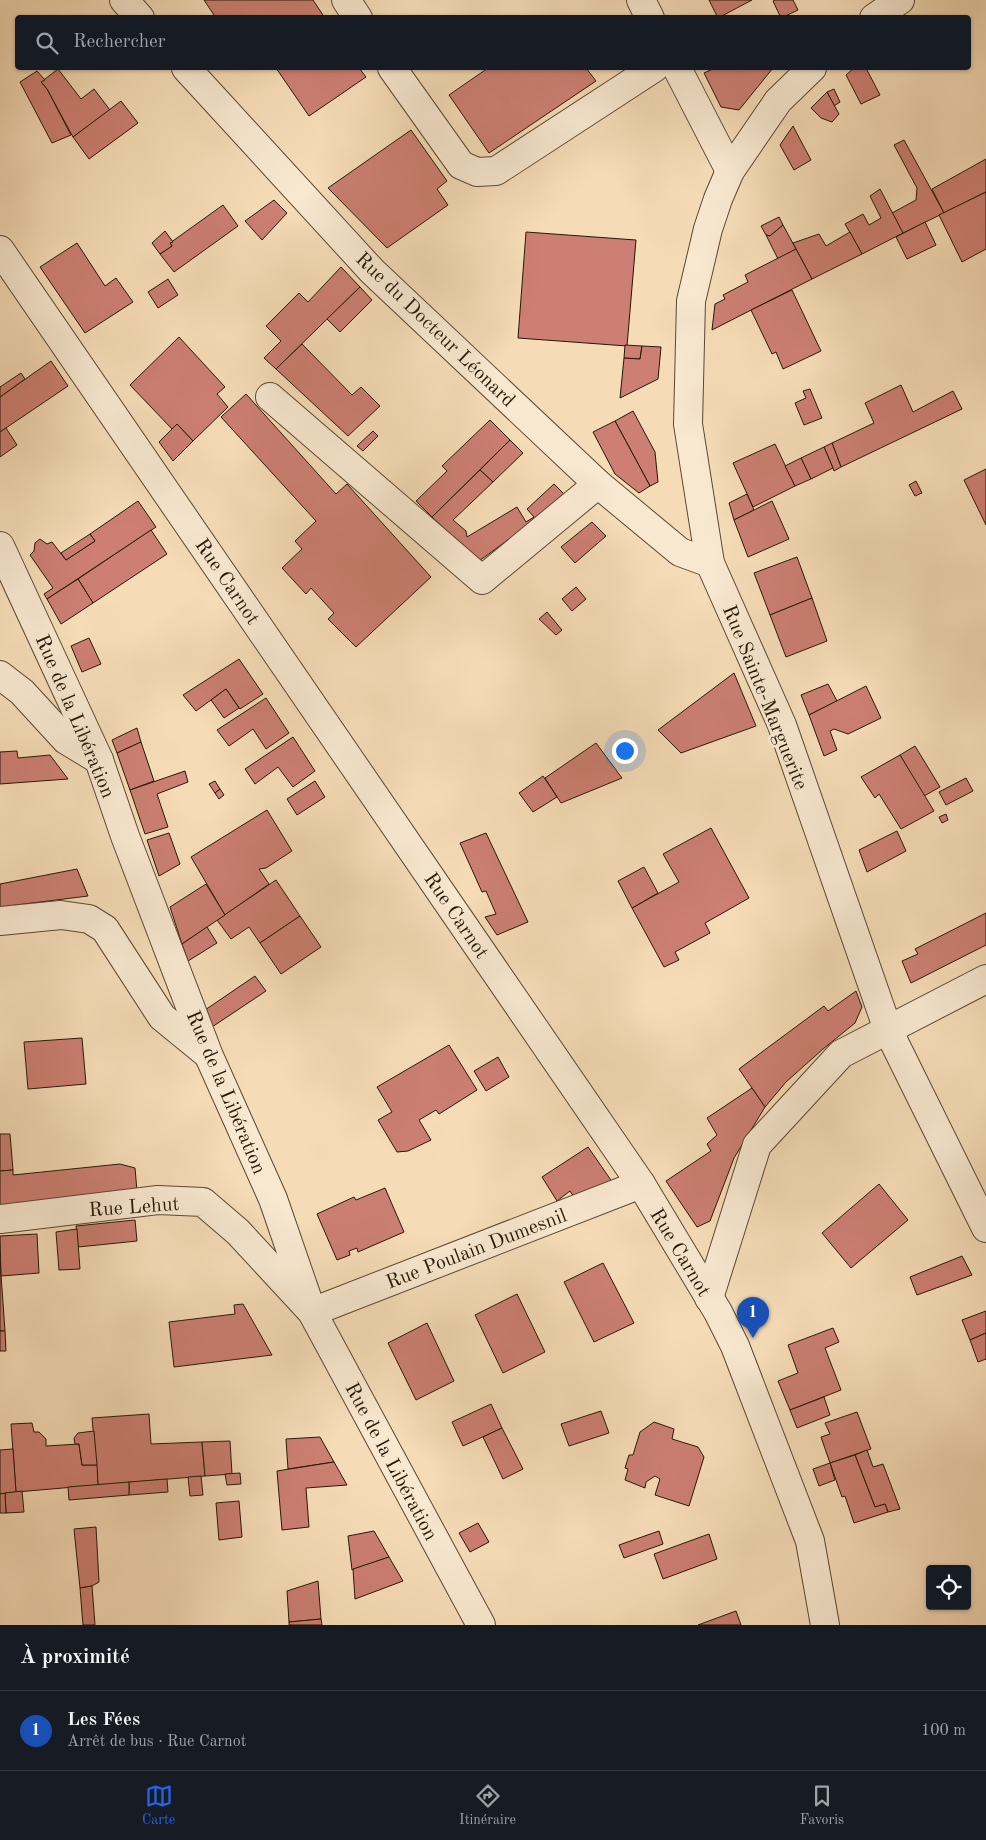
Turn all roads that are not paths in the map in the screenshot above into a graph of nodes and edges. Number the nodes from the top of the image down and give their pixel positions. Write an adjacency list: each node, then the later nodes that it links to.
1 (124, 0): 5 (street)
2 (346, 0): 6 (street)
3 (641, 0): 7 (street)
4 (900, 0): 8 (street)
5 (137, 15)
6 (356, 15)
7 (648, 15)
8 (878, 15)
9 (188, 70): 17 (street, Rue du Docteur Léonard)
10 (393, 70): 11 (street)
11 (651, 70)
12 (677, 70): 14 (street)
13 (810, 70): 14 (street, Rue Sainte-Marguerite)
14 (730, 171): 19 (street, Rue Sainte-Marguerite)
15 (0, 250): 28 (street, Rue Carnot)
16 (270, 396): 17 (street)
17 (598, 484): 19 (street, Rue du Docteur Léonard)
18 (0, 546): 21 (street, Rue de la Libération)
19 (710, 563): 26 (street, Rue Sainte-Marguerite)
20 (0, 594): 21 (street)
21 (38, 628): 23 (street, Rue de la Libération)
22 (0, 675): 23 (street)
23 (99, 760): 27 (street, Rue de la Libération)
24 (0, 921): 27 (street)
25 (986, 979): 26 (street)
26 (888, 1030): 30 (street, Rue Sainte-Marguerite); 31 (street)
27 (209, 1056): 32 (street, Rue de la Libération)
28 (641, 1184): 31 (street, Rue Carnot); 32 (street, Rue Poulain Dumesnil)
29 (0, 1219): 32 (street, Rue Lehut)
30 (986, 1228)
31 (709, 1298): 34 (street, Rue Carnot)
32 (312, 1312): 33 (street, Rue de la Libération)
33 (481, 1625)
34 (825, 1625)

